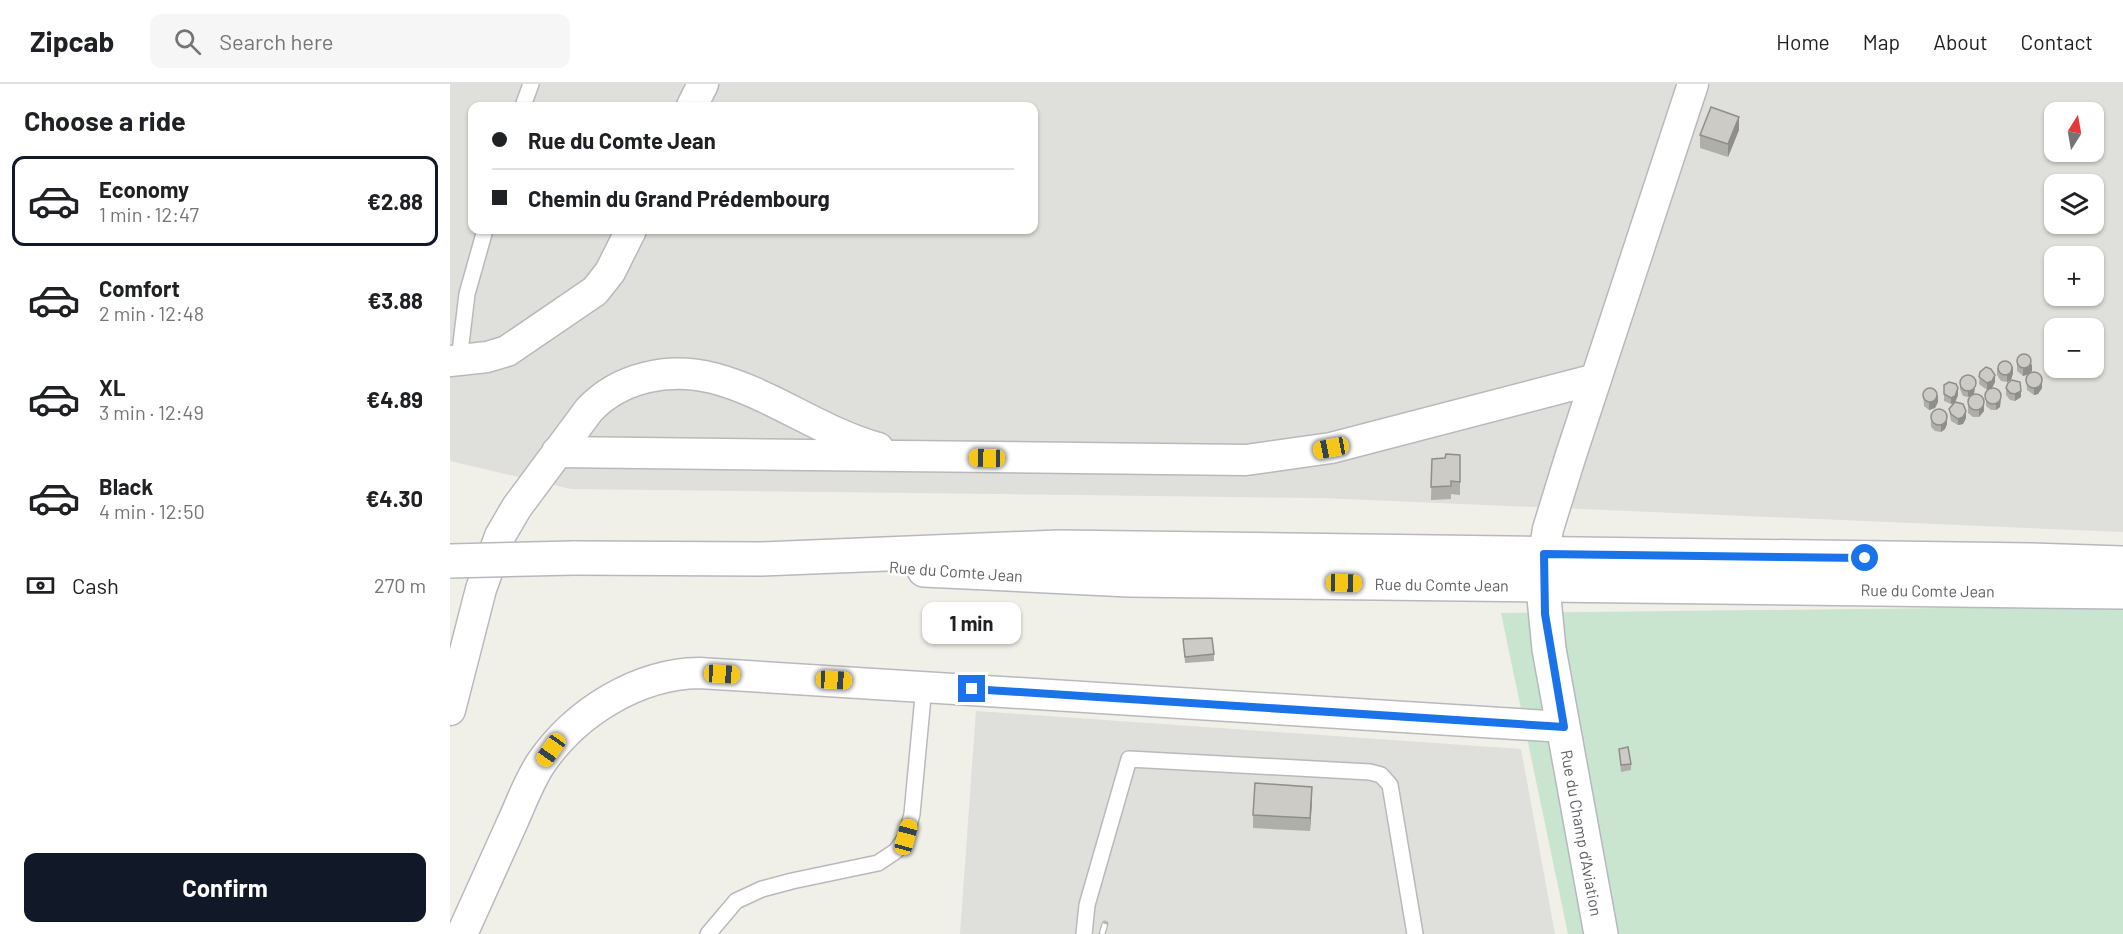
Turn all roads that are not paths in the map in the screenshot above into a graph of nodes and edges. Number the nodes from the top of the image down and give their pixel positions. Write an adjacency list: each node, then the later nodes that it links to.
1 (531, 84): 4 (lane)
2 (703, 84): 5 (street)
3 (1693, 84): 9 (street)
4 (524, 102)
5 (694, 102)
6 (484, 234): 8 (lane)
7 (629, 234): 8 (street)
8 (454, 360)
9 (1596, 379): 11 (street); 12 (street)
10 (557, 452): 11 (street); 11 (street); 19 (street)
11 (916, 457)
12 (1544, 554): 13 (main road, Rue du Comte Jean); 15 (main road, Rue du Comte Jean); 16 (main road, Rue du Champ d'Aviation)
13 (761, 559): 14 (main road, Rue du Comte Jean, bridge); 16 (main road, Rue du Comte Jean)
14 (450, 561)
15 (2123, 563)
16 (1544, 586): 17 (main road, Rue du Comte Jean); 20 (main road, Rue du Champ d'Aviation)
17 (2123, 592)
18 (924, 686): 20 (street); 21 (street); 22 (lane)
19 (450, 710)
20 (1564, 727): 25 (main road, Rue du Champ d'Aviation)
21 (462, 934)
22 (708, 934)
23 (1084, 934): 24 (lane)
24 (1415, 934)
25 (1601, 934)

